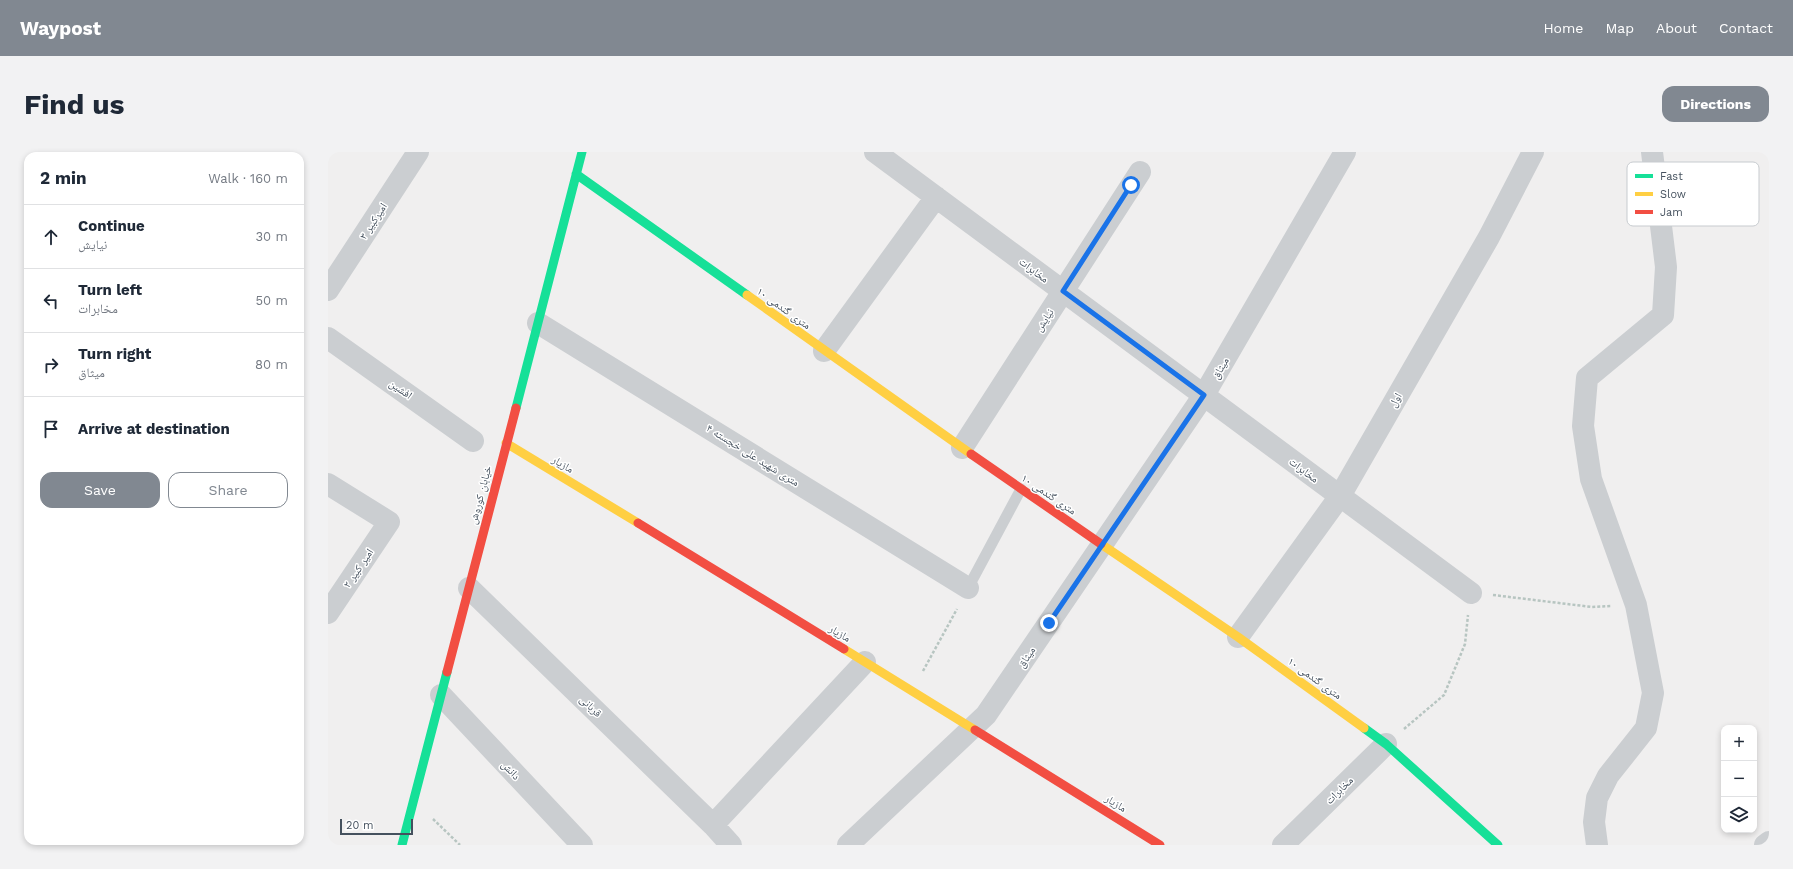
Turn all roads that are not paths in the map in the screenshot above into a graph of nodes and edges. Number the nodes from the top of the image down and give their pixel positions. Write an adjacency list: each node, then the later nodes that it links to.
1 (418, 152): 12 (street, امیرکبیر ۳)
2 (582, 152): 9 (street, خیابان کوروش)
3 (875, 152): 10 (street, مخابرات)
4 (1345, 152): 17 (street, میثاق)
5 (1533, 152): 23 (street, اول)
6 (1652, 152): 7 (street)
7 (1653, 162)
8 (1140, 172): 13 (street, نیایش)
9 (576, 174): 14 (street, خیابان کوروش); 16 (street, ۱۰ متری گندمی)
10 (936, 197): 13 (street, مخابرات); 16 (street)
11 (1661, 226): 43 (street)
12 (328, 290)
13 (1063, 291): 17 (street, مخابرات); 20 (street, نیایش)
14 (538, 322): 19 (street, خیابان کوروش); 26 (street, ۴ متری شهید علی خجسته)
15 (328, 338): 18 (street, افشین)
16 (824, 351): 20 (street, ۱۰ متری گندمی)
17 (1204, 395): 23 (street, مخابرات); 24 (street, میثاق)
18 (474, 441)
19 (506, 443): 25 (street, خیابان کوروش); 30 (street, مازیار)
20 (962, 448): 22 (street, ۱۰ متری گندمی)
21 (328, 484): 28 (street, امیر کبیر ۲)
22 (1021, 489): 24 (street, ۱۰ متری گندمی); 26 (lane)
23 (1340, 496): 27 (street, مخابرات); 29 (street, اول)
24 (1102, 544): 29 (street, ۱۰ متری گندمی); 32 (street, میثاق)
25 (469, 588): 31 (street, خیابان کوروش); 34 (street, قربانی)
26 (968, 588)
27 (1470, 592)
28 (328, 613)
29 (1238, 637): 33 (street, ۱۰ متری گندمی)
30 (865, 662): 32 (street, مازیار); 34 (street)
31 (441, 695): 36 (street, خیابان کوروش); 37 (street, دانش)
32 (972, 728): 39 (street, میثاق); 40 (street, مازیار)
33 (1386, 744): 41 (street, مخابرات); 42 (street, ۱۰ متری گندمی)
34 (713, 825): 38 (street, قربانی)
35 (1769, 842): 44 (street)
36 (402, 845)
37 (582, 845)
38 (731, 845)
39 (848, 845)
40 (1160, 845)
41 (1283, 845)
42 (1498, 845)
43 (1597, 845)
44 (1765, 845)

